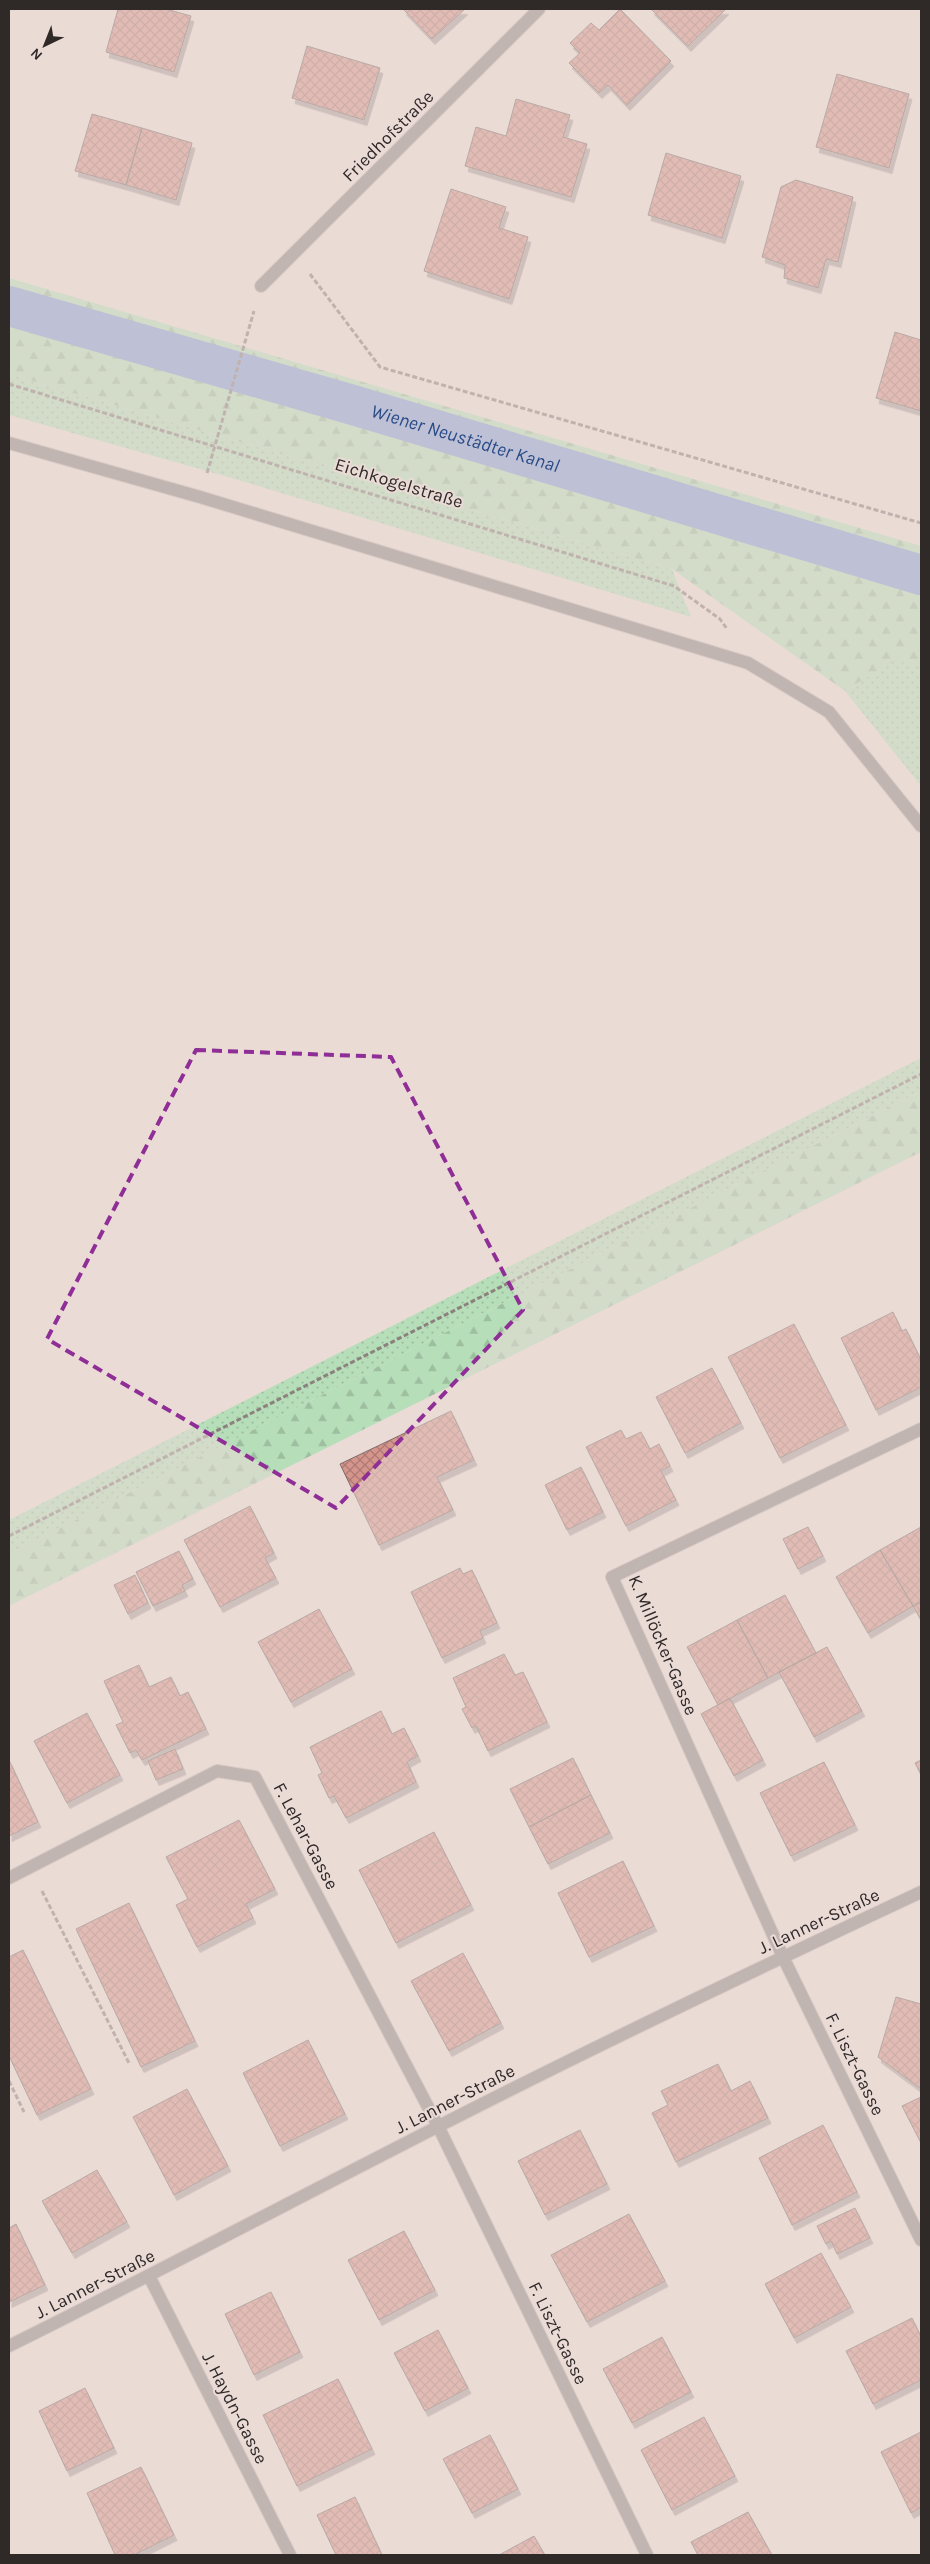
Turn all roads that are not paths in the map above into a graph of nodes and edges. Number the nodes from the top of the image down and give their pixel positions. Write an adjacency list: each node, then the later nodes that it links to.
1 (539, 9): 2 (street, Friedhofstraße)
2 (261, 286)
3 (9, 443): 4 (street)
4 (921, 826)
5 (921, 1429): 8 (street, K. Millöcker-Gasse)
6 (9, 1878): 9 (street, F. Lehar-Gasse)
7 (921, 1892): 8 (street, J. Lanner-Straße)
8 (783, 1957): 9 (street, J. Lanner-Straße); 10 (street, F. Liszt-Gasse)
9 (438, 2126): 11 (street, J. Lanner-Straße); 14 (street, F. Liszt-Gasse)
10 (921, 2240)
11 (149, 2276): 12 (street, J. Lanner-Straße); 13 (street, J. Haydn-Gasse)
12 (9, 2346)
13 (290, 2555)
14 (647, 2555)

